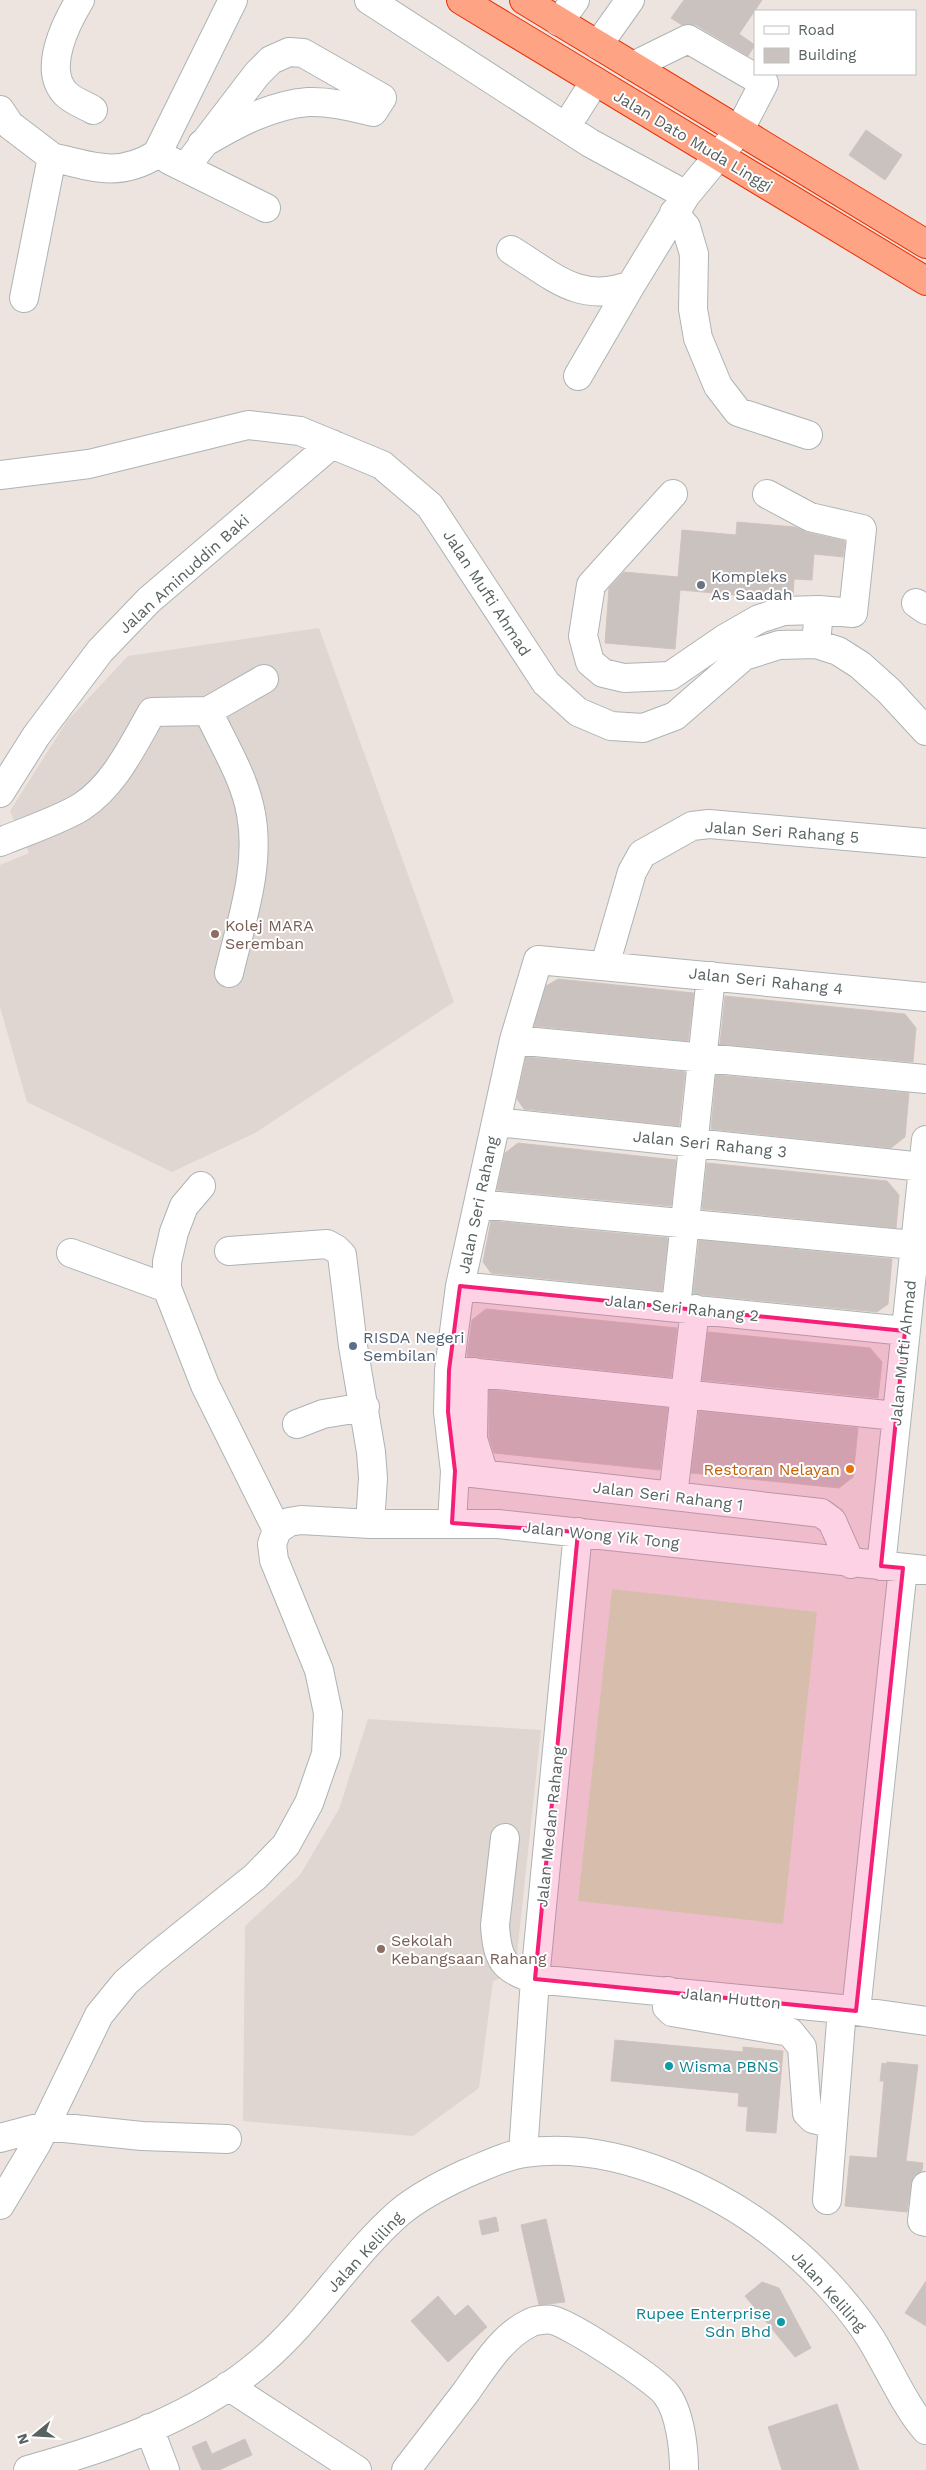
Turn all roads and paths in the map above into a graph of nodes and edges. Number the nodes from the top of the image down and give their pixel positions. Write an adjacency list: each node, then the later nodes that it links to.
1 (80, 0): 13 (street)
2 (233, 0): 17 (street)
3 (369, 0): 14 (street)
4 (461, 0): 11 (highway, Jalan Dato Muda Linggi)
5 (524, 0): 8 (highway, Jalan Dato Muda Linggi)
6 (575, 0): 8 (street)
7 (630, 0): 9 (street)
8 (559, 22): 9 (highway, Jalan Dato Muda Linggi)
9 (598, 45): 10 (highway, Jalan Dato Muda Linggi)
10 (633, 66): 15 (highway, Jalan Dato Muda Linggi); 15 (street)
11 (594, 81): 14 (street); 19 (highway, Jalan Dato Muda Linggi)
12 (0, 110): 18 (street)
13 (93, 110)
14 (566, 127): 21 (street)
15 (740, 131): 19 (street); 23 (highway, Jalan Dato Muda Linggi)
16 (202, 144): 16 (street); 20 (street)
17 (157, 154): 18 (street); 20 (street)
18 (52, 157): 27 (street)
19 (720, 157): 21 (street); 25 (highway, Jalan Dato Muda Linggi)
20 (185, 168): 22 (street)
21 (680, 204): 26 (street); 29 (street)
22 (266, 208)
23 (926, 244)
24 (511, 250): 26 (street)
25 (926, 281)
26 (631, 285): 28 (street)
27 (24, 298)
28 (578, 376)
29 (808, 435)
30 (332, 444): 31 (street, Jalan Mufti Ahmad); 35 (street, Jalan Mufti Ahmad); 39 (street, Jalan Aminuddin Baki)
31 (0, 475)
32 (673, 494): 34 (street)
33 (766, 494): 34 (street)
34 (819, 610): 35 (street)
35 (816, 644): 38 (street, Jalan Mufti Ahmad)
36 (264, 679): 37 (street)
37 (208, 711): 40 (street); 43 (street)
38 (926, 731)
39 (0, 793)
40 (0, 842)
41 (926, 843): 42 (street, Jalan Seri Rahang 5)
42 (605, 965): 44 (street, Jalan Seri Rahang 4); 46 (street, Jalan Seri Rahang)
43 (229, 972)
44 (711, 976): 45 (street, Jalan Seri Rahang 4); 47 (street)
45 (926, 997)
46 (514, 1040): 47 (street); 49 (street, Jalan Seri Rahang)
47 (702, 1058): 48 (street); 51 (street)
48 (926, 1079)
49 (496, 1122): 51 (street, Jalan Seri Rahang 3); 54 (street, Jalan Seri Rahang)
50 (926, 1140): 52 (street, Jalan Mufti Ahmad)
51 (693, 1143): 52 (street, Jalan Seri Rahang 3); 55 (street)
52 (923, 1167): 56 (street, Jalan Mufti Ahmad)
53 (201, 1186): 60 (street)
54 (478, 1204): 55 (street); 59 (street, Jalan Seri Rahang)
55 (685, 1224): 56 (street); 61 (street)
56 (914, 1245): 62 (street, Jalan Mufti Ahmad)
57 (228, 1251): 65 (street)
58 (71, 1252): 60 (street)
59 (460, 1286): 61 (street, Jalan Seri Rahang 2); 63 (street, Jalan Seri Rahang)
60 (167, 1288): 73 (street)
61 (686, 1308): 62 (street, Jalan Seri Rahang 2); 64 (street)
62 (905, 1331): 66 (street, Jalan Mufti Ahmad)
63 (462, 1371): 64 (street); 68 (street, Jalan Seri Rahang); 69 (street)
64 (686, 1394): 66 (street); 70 (street)
65 (365, 1407): 67 (street); 72 (street)
66 (896, 1416): 76 (street, Jalan Mufti Ahmad)
67 (297, 1424)
68 (455, 1471): 69 (street, Jalan Seri Rahang 1); 71 (street, Jalan Seri Rahang)
69 (484, 1474): 70 (street, Jalan Seri Rahang 1)
70 (673, 1496): 75 (street, Jalan Seri Rahang 1)
71 (452, 1523): 72 (street, Jalan Wong Yik Tong); 74 (street, Jalan Wong Yik Tong)
72 (370, 1524): 73 (street, Jalan Wong Yik Tong)
73 (277, 1530): 83 (street)
74 (578, 1532): 75 (street, Jalan Wong Yik Tong); 78 (street, Jalan Medan Rahang)
75 (851, 1564): 76 (street, Jalan Wong Yik Tong)
76 (903, 1568): 80 (street, Jalan Mufti Ahmad)
77 (505, 1838): 78 (street, Jalan Hutton)
78 (535, 1979): 79 (street, Jalan Hutton); 86 (street, Jalan Medan Rahang)
79 (668, 1991): 80 (street, Jalan Hutton); 82 (street)
80 (849, 2010): 81 (street, Jalan Hutton); 82 (street, Jalan Mufti Ahmad)
81 (926, 2020)
82 (833, 2124): 88 (street, Jalan Mufti Ahmad)
83 (45, 2126): 84 (street); 85 (street); 89 (street)
84 (0, 2138)
85 (227, 2139)
86 (522, 2153): 91 (street, Jalan Keliling); 93 (street, Jalan Keliling)
87 (926, 2186): 90 (street)
88 (827, 2200)
89 (0, 2205)
90 (926, 2222)
91 (228, 2386): 92 (street, Jalan Keliling); 97 (street)
92 (149, 2428): 95 (street, Jalan Keliling); 96 (street)
93 (926, 2430)
94 (420, 2465): 98 (street)
95 (28, 2470)
96 (165, 2470)
97 (357, 2470)
98 (684, 2470)

